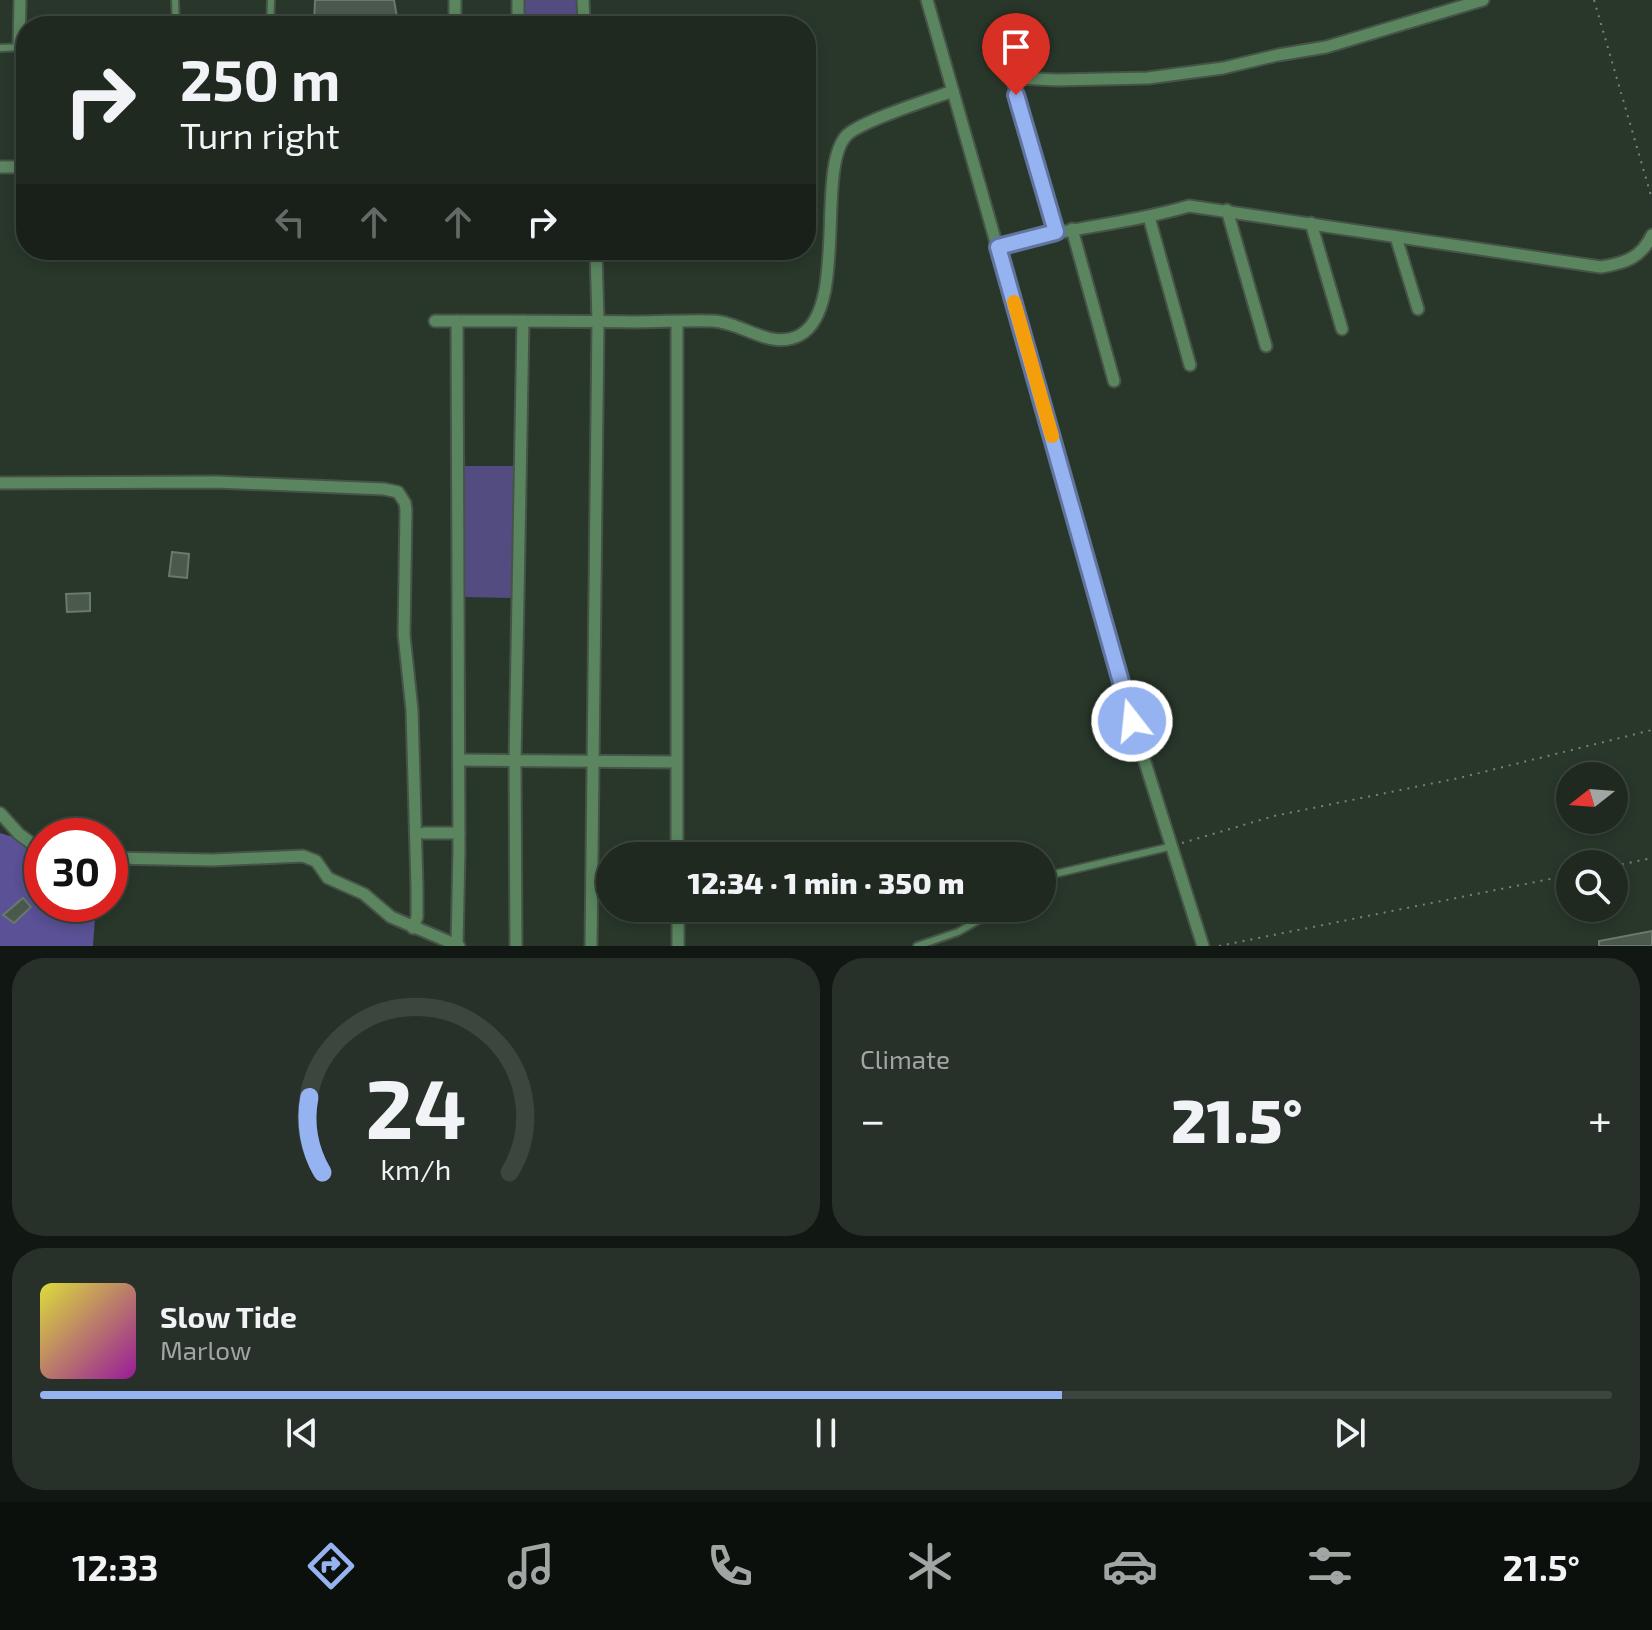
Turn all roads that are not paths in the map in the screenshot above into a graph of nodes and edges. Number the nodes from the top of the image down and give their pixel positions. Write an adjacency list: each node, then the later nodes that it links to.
1 (927, 0): 3 (street)
2 (1483, 0): 8 (street)
3 (953, 91): 11 (street); 18 (street)
4 (1227, 210): 5 (street); 6 (street); 20 (street)
5 (1149, 217): 7 (street); 21 (street)
6 (1311, 223): 10 (street); 19 (street)
7 (1072, 229): 8 (street); 22 (street)
8 (1056, 232): 11 (street)
9 (1652, 235): 10 (street)
10 (1396, 237): 13 (street)
11 (998, 247): 33 (street)
12 (596, 260): 17 (street)
13 (1418, 309)
14 (435, 321): 15 (street)
15 (457, 321): 16 (street); 24 (street)
16 (523, 321): 17 (street); 25 (street)
17 (598, 321): 18 (street); 27 (street)
18 (677, 322): 26 (street)
19 (1342, 329)
20 (1266, 346)
21 (1190, 365)
22 (1114, 381)
23 (0, 483): 38 (street)
24 (459, 760): 25 (street); 30 (street)
25 (515, 761): 27 (street); 40 (street)
26 (675, 762): 27 (street); 32 (street)
27 (591, 763): 41 (street)
28 (0, 813): 31 (street)
29 (424, 833): 30 (street)
30 (459, 833): 39 (street)
31 (24, 838)
32 (677, 842)
33 (1173, 846): 35 (lane); 44 (street)
34 (128, 858): 38 (street)
35 (1056, 874)
36 (678, 922): 42 (street)
37 (976, 922): 43 (lane)
38 (413, 928): 39 (street)
39 (458, 946)
40 (516, 946)
41 (591, 946)
42 (678, 946)
43 (917, 946)
44 (1203, 946)

